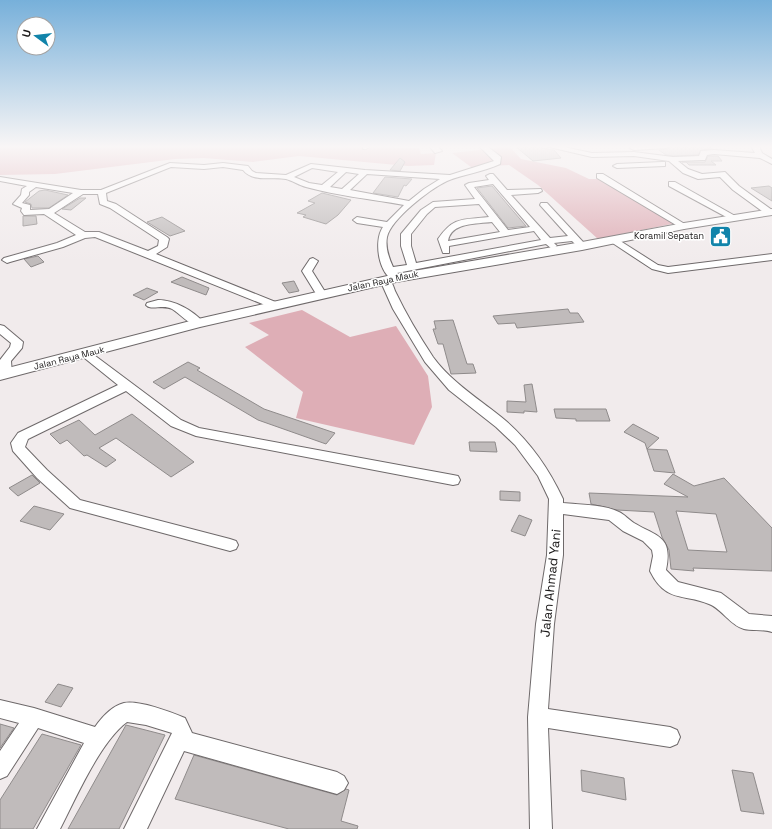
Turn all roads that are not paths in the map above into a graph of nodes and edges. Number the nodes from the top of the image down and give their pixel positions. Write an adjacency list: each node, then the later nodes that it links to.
1 (34, 185): 14 (street); 21 (street)
2 (121, 185): 15 (street)
3 (307, 185): 12 (street)
4 (328, 185): 12 (street)
5 (352, 185): 16 (street)
6 (435, 185): 19 (street)
7 (469, 185): 18 (street)
8 (497, 185): 17 (street)
9 (615, 185): 27 (street)
10 (673, 185): 23 (street)
11 (733, 185): 22 (street)
12 (324, 188): 16 (street)
13 (538, 191): 17 (street)
14 (81, 192): 15 (street); 21 (street)
15 (102, 192): 35 (street)
16 (343, 193): 19 (street)
17 (505, 193): 28 (street)
18 (480, 201): 24 (street); 40 (street)
19 (411, 204): 26 (street)
20 (544, 205): 32 (street)
21 (47, 212): 30 (street)
22 (771, 212): 23 (main road, Jalan Raya Mauk)
23 (733, 218): 27 (main road, Jalan Raya Mauk)
24 (494, 219): 29 (street); 33 (street)
25 (357, 220): 26 (street)
26 (388, 225): 41 (street, Jalan Ahmad Yani)
27 (684, 226): 31 (main road, Jalan Raya Mauk)
28 (537, 228): 29 (street); 34 (street)
29 (506, 234): 33 (street)
30 (83, 235): 35 (street); 37 (street)
31 (614, 240): 32 (main road, Jalan Raya Mauk); 36 (street)
32 (578, 242): 34 (main road, Jalan Raya Mauk)
33 (444, 244): 38 (street)
34 (552, 246): 38 (street); 41 (main road, Jalan Raya Mauk)
35 (148, 254): 44 (street)
36 (772, 257)
37 (7, 260)
38 (448, 260): 40 (street)
39 (313, 261): 42 (street)
40 (413, 267): 41 (street)
41 (390, 276): 42 (main road, Jalan Raya Mauk); 51 (street, Jalan Ahmad Yani)
42 (322, 295): 44 (main road, Jalan Raya Mauk)
43 (151, 305): 45 (street)
44 (274, 305): 45 (main road, Jalan Raya Mauk)
45 (198, 323): 47 (main road, Jalan Raya Mauk)
46 (0, 328): 48 (street)
47 (86, 354): 48 (main road, Jalan Raya Mauk); 49 (street)
48 (3, 375)
49 (127, 385): 50 (street); 52 (street)
50 (452, 480)
51 (556, 508): 53 (street); 56 (street, Jalan Ahmad Yani)
52 (230, 545)
53 (772, 624)
54 (0, 709): 55 (street)
55 (34, 717): 58 (street); 60 (street)
56 (538, 717): 57 (street); 64 (street, Jalan Ahmad Yani)
57 (670, 737)
58 (99, 738): 59 (street); 62 (street)
59 (180, 740): 61 (street); 63 (street)
60 (0, 769)
61 (337, 783)
62 (48, 829)
63 (135, 829)
64 (541, 829)

